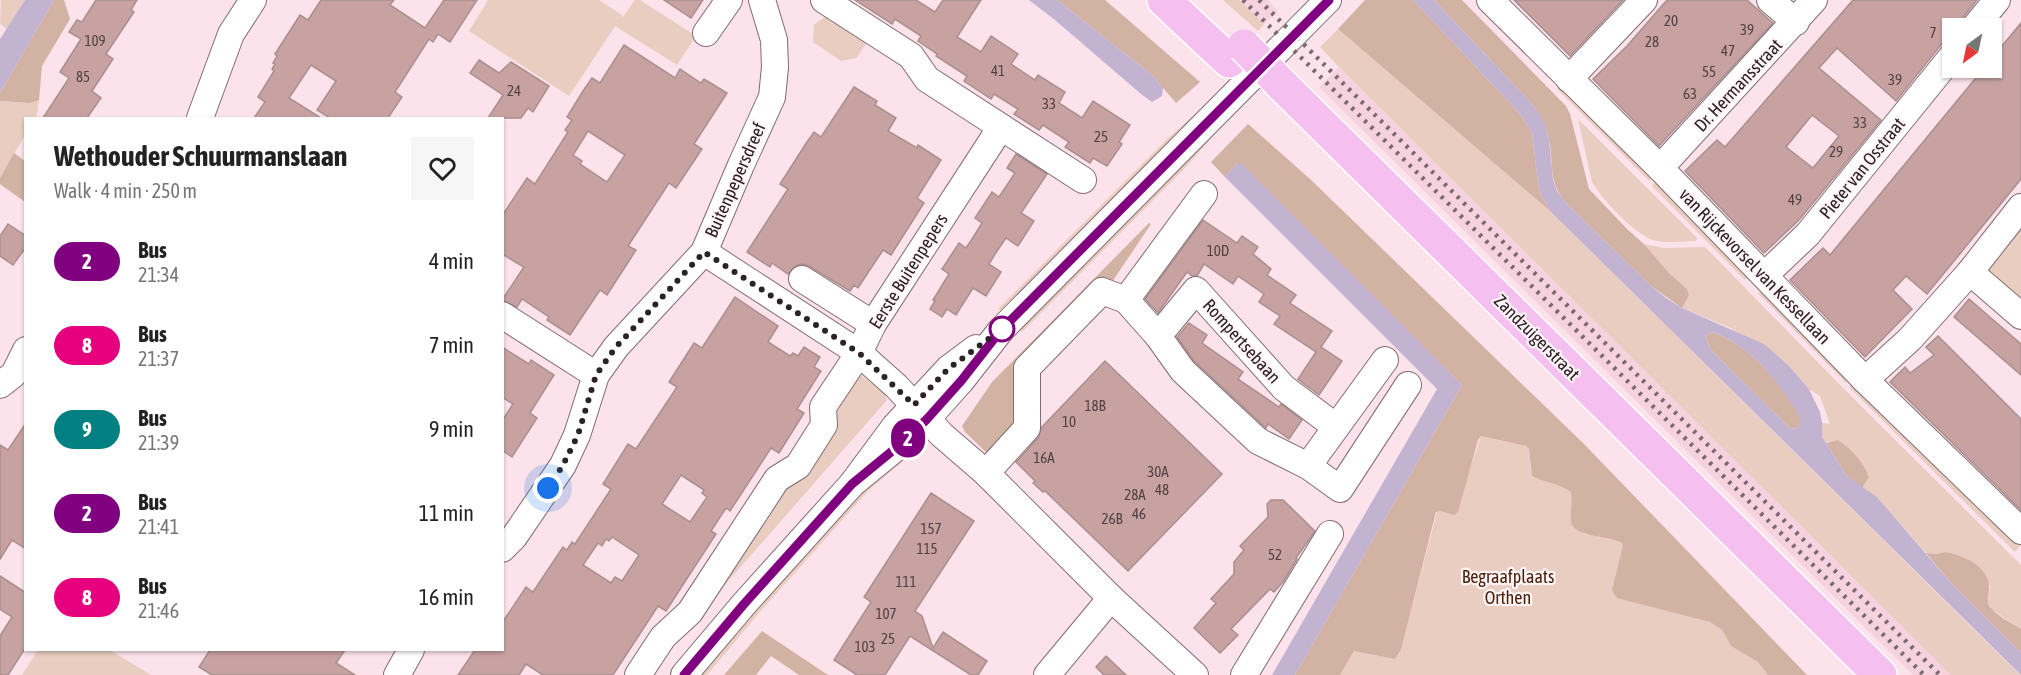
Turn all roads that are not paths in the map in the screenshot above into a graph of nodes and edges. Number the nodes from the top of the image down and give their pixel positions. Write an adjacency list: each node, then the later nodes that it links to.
1 (253, 0): 20 (street)
2 (729, 0): 15 (street)
3 (762, 0): 26 (street, Buitenpepersdreef)
4 (824, 0): 21 (street)
5 (1164, 0): 16 (main road, Zandzuigerstraat)
6 (1194, 0): 16 (main road, Zandzuigerstraat)
7 (1329, 0): 42 (street)
8 (1490, 0): 18 (street, van Rijckevorsel van Kessellaan)
9 (1644, 0): 18 (street)
10 (1770, 0): 14 (street)
11 (1814, 0): 14 (street, Dr. Hermansstraat)
12 (1997, 0): 13 (street)
13 (1982, 18)
14 (1796, 22): 22 (street, Dr. Hermansstraat)
15 (706, 33)
16 (1237, 53): 19 (main road, Zandzuigerstraat, bridge)
17 (1942, 69): 28 (street, Pieter van Osstraat)
18 (1569, 79): 22 (street, van Rijckevorsel van Kessellaan)
19 (1275, 92): 57 (main road, Zandzuigerstraat); 58 (main road, Zandzuigerstraat)
20 (200, 117)
21 (1001, 127): 23 (street); 33 (street, Eerste Buitenpepers)
22 (1660, 168): 28 (street, van Rijckevorsel van Kessellaan)
23 (1083, 180)
24 (1204, 194): 30 (street)
25 (2021, 207): 27 (street)
26 (704, 252): 35 (street); 38 (street, Buitenpepersdreef)
27 (1970, 272): 32 (street); 40 (street)
28 (1765, 275): 40 (street, van Rijckevorsel van Kessellaan)
29 (802, 279): 33 (street)
30 (1126, 300): 34 (street); 45 (street)
31 (504, 316): 38 (street)
32 (2021, 316)
33 (873, 324): 35 (street, Eerste Buitenpepers)
34 (1158, 336): 43 (street, Rompertsebaan); 44 (street)
35 (859, 353): 42 (street); 52 (street)
36 (24, 355): 39 (street)
37 (1385, 360): 43 (street)
38 (596, 375): 48 (street, Buitenpepersdreef)
39 (13, 380)
40 (1865, 380): 46 (street, van Rijckevorsel van Kessellaan)
41 (1408, 385): 44 (street)
42 (921, 412): 45 (street); 53 (street)
43 (1336, 427): 44 (street)
44 (1308, 466)
45 (986, 473): 49 (street)
46 (2021, 531)
47 (1330, 534): 56 (street)
48 (504, 547)
49 (1111, 598): 54 (street); 55 (street)
50 (410, 651): 51 (street)
51 (397, 675)
52 (638, 675)
53 (684, 675)
54 (1047, 675)
55 (1195, 675)
56 (1244, 675)
57 (1849, 675)
58 (1880, 675)

